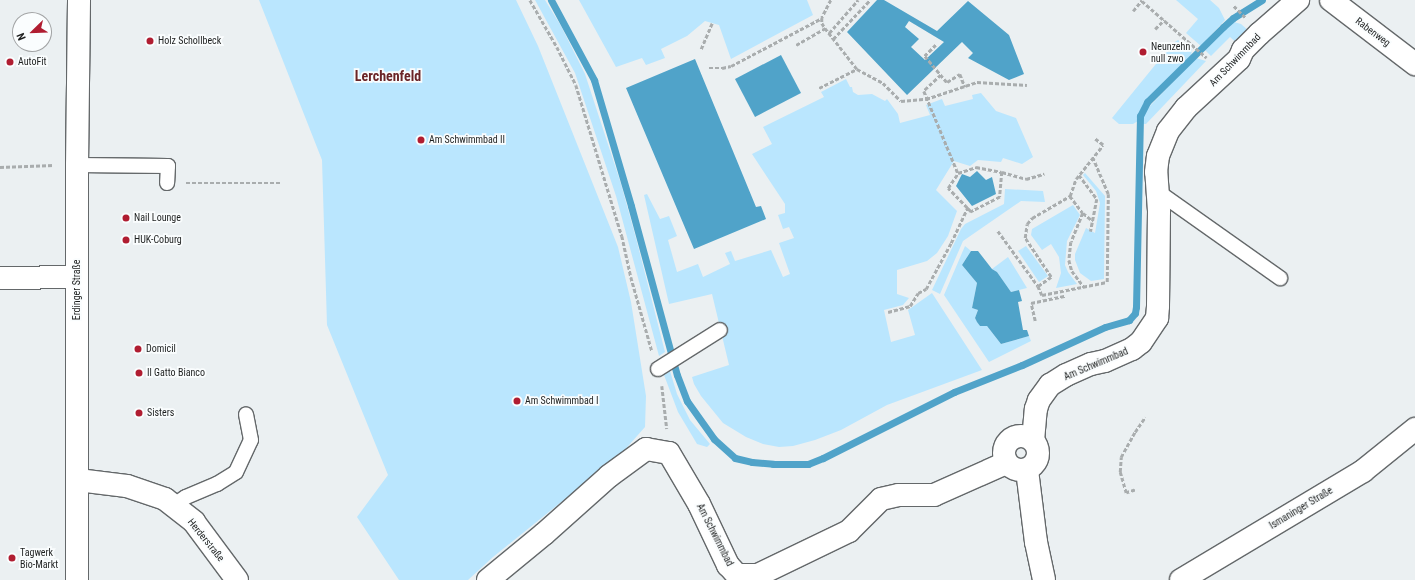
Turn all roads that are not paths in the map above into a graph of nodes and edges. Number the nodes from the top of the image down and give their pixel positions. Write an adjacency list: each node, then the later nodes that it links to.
1 (79, 0): 5 (street, Erdinger Straße)
2 (1298, 0): 7 (street, Am Schwimmbad)
3 (1331, 0): 4 (street, Rabenweg)
4 (1415, 64)
5 (77, 165): 6 (lane); 8 (street, Erdinger Straße)
6 (168, 183)
7 (1157, 191): 10 (lane); 15 (street, Am Schwimmbad)
8 (77, 277): 9 (street); 18 (street, Erdinger Straße)
9 (0, 278)
10 (1280, 278)
11 (720, 330): 12 (lane)
12 (660, 368)
13 (246, 414): 19 (lane)
14 (1415, 429): 24 (street, Ismaninger Straße)
15 (1033, 441): 16 (street); 17 (street)
16 (1006, 463): 17 (street); 22 (street, Am Schwimmbad)
17 (1027, 470): 23 (street)
18 (78, 480): 19 (street, Herderstraße); 20 (street, Erdinger Straße)
19 (174, 505): 21 (street, Herderstraße)
20 (77, 580)
21 (237, 580)
22 (488, 580)
23 (1044, 580)
24 (1181, 580)

